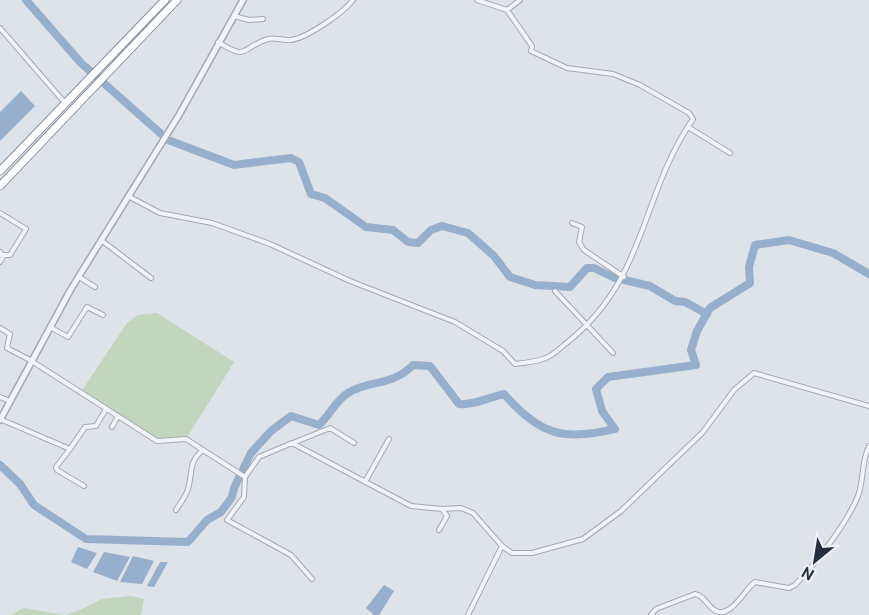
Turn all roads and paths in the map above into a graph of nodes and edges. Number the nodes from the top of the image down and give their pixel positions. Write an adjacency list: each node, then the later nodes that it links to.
1 (165, 0): 12 (highway)
2 (177, 0): 16 (highway)
3 (243, 0): 8 (street)
4 (353, 0): 11 (street)
5 (477, 0): 7 (street)
6 (520, 0): 7 (street)
7 (507, 10): 13 (street)
8 (234, 16): 9 (street); 11 (street)
9 (263, 18)
10 (0, 28): 12 (street)
11 (218, 42): 17 (street)
12 (65, 104): 15 (highway)
13 (688, 127): 14 (street); 24 (street)
14 (730, 153)
15 (0, 171)
16 (0, 186)
17 (129, 196): 20 (street); 30 (street)
18 (0, 213): 21 (street)
19 (572, 223): 24 (street)
20 (101, 240): 23 (street); 25 (street)
21 (2, 253): 22 (street)
22 (0, 262)
23 (79, 277): 26 (street); 29 (street)
24 (624, 277): 30 (street)
25 (152, 278)
26 (95, 287)
27 (555, 291): 30 (street)
28 (103, 315): 29 (street)
29 (50, 326): 33 (street)
30 (586, 327): 32 (street)
31 (0, 328): 33 (street)
32 (613, 353)
33 (30, 360): 35 (street); 37 (street)
34 (0, 397): 35 (street)
35 (10, 401): 39 (street)
36 (869, 405): 53 (street)
37 (106, 409): 38 (street); 45 (street)
38 (118, 416): 40 (street); 46 (street)
39 (0, 420): 45 (street)
40 (112, 426)
41 (389, 439): 48 (street)
42 (293, 443): 43 (street); 47 (street); 48 (street)
43 (354, 443)
44 (869, 446): 56 (street)
45 (70, 449): 49 (street)
46 (203, 450): 47 (street); 51 (street)
47 (245, 477): 54 (street)
48 (365, 482): 50 (street)
49 (84, 486)
50 (442, 509): 52 (street); 53 (street)
51 (176, 510)
52 (440, 530)
53 (502, 546): 55 (street)
54 (312, 579)
55 (468, 615)
56 (651, 615)

